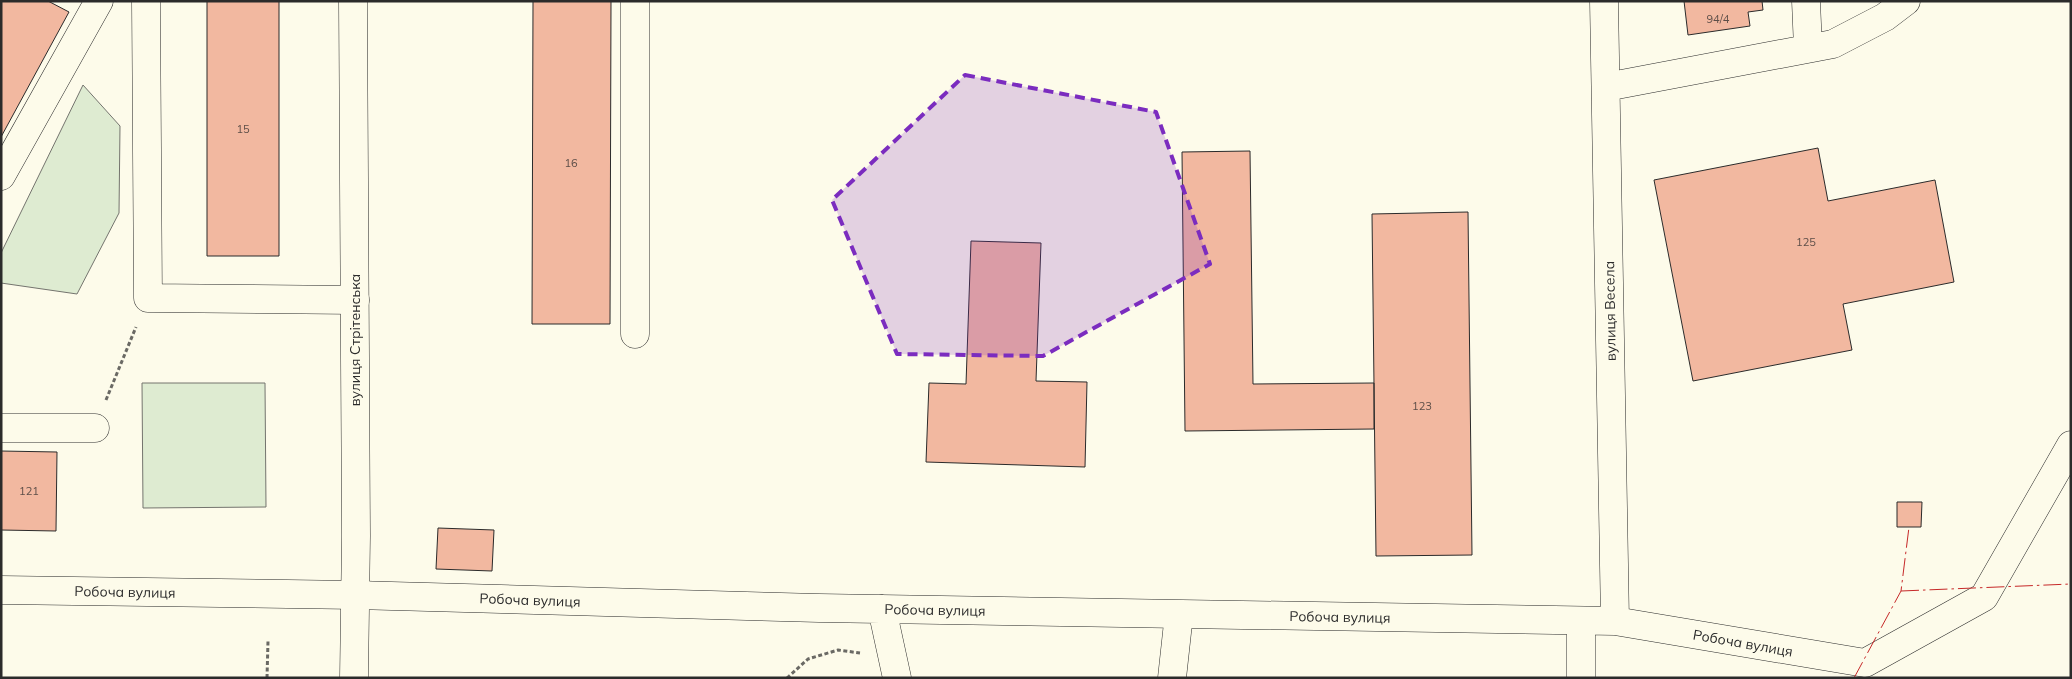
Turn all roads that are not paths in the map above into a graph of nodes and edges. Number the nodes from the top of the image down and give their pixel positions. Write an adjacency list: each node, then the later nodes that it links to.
1 (100, 1): 10 (street)
2 (146, 1): 11 (street)
3 (353, 1): 11 (street, вулиця Стрітенська)
4 (636, 1): 12 (street)
5 (1604, 1): 9 (street, вулиця Весела)
6 (1806, 1): 8 (street)
7 (1906, 1): 8 (street)
8 (1808, 48): 9 (street)
9 (1606, 87): 21 (street, вулиця Весела)
10 (1, 176)
11 (355, 300): 17 (street, вулиця Стрітенська)
12 (635, 334)
13 (1, 428): 14 (street)
14 (95, 428)
15 (2071, 445): 21 (street, Робоча вулиця)
16 (1, 590): 17 (street, Робоча вулиця)
17 (355, 595): 18 (street, Робоча вулиця); 22 (street, вулиця Стрітенська)
18 (882, 609): 19 (street, Робоча вулиця); 23 (street)
19 (1178, 614): 20 (street, Робоча вулиця); 24 (street)
20 (1581, 621): 21 (street, Робоча вулиця); 25 (street)
21 (1615, 622)
22 (354, 678)
23 (897, 678)
24 (1172, 678)
25 (1581, 678)

